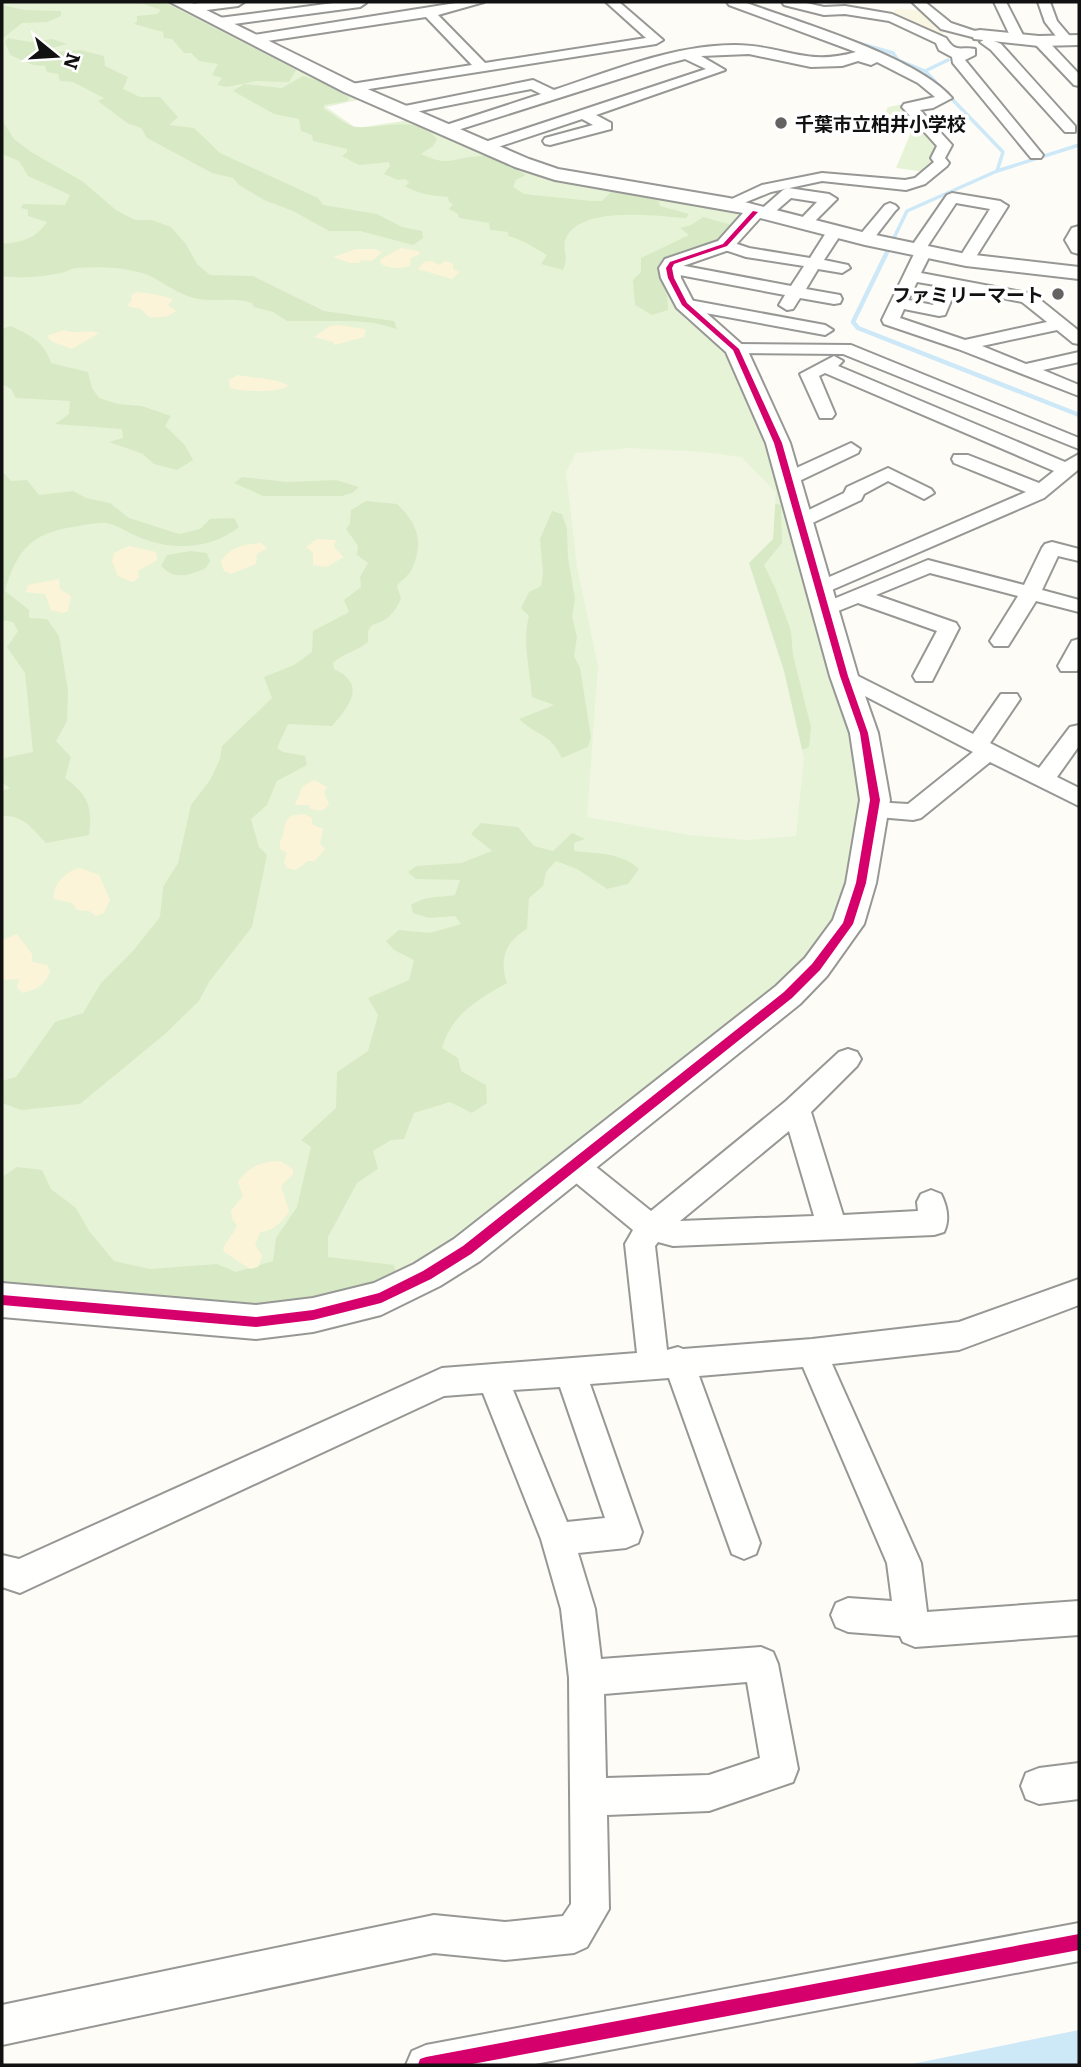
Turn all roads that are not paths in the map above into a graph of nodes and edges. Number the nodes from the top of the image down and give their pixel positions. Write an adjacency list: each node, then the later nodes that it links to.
1 (238, 2): 10 (street)
2 (478, 2): 12 (street)
3 (612, 2): 22 (street)
4 (733, 2): 21 (street)
5 (788, 2): 19 (street)
6 (857, 2): 11 (street)
7 (1000, 2): 16 (street)
8 (1044, 2): 18 (street)
9 (360, 3): 13 (street)
10 (185, 5): 13 (street)
11 (920, 5): 14 (street)
12 (429, 12): 15 (street); 22 (street)
13 (219, 22): 15 (street)
14 (986, 38): 16 (street); 19 (street); 31 (street)
15 (254, 39): 25 (street)
16 (1018, 39): 17 (street)
17 (1040, 41): 18 (street); 24 (street)
18 (1073, 41)
19 (965, 54): 33 (street)
20 (689, 56): 21 (street); 23 (street); 26 (street)
21 (895, 64): 36 (street)
22 (482, 68): 25 (street)
23 (618, 74): 26 (street); 27 (street)
24 (1079, 82)
25 (350, 88): 28 (street)
26 (653, 91): 29 (street)
27 (553, 95): 28 (street); 29 (street); 30 (street)
28 (400, 111): 30 (street)
29 (585, 114): 32 (street); 32 (street)
30 (445, 130): 34 (street)
31 (1070, 130)
32 (526, 133): 34 (street)
33 (1033, 146)
34 (484, 147): 36 (street)
35 (890, 208): 40 (street)
36 (749, 210): 37 (street); 37 (street); 41 (street)
37 (804, 224): 38 (street)
38 (835, 231): 40 (street); 45 (street)
39 (1079, 232): 42 (street)
40 (881, 242): 43 (street)
41 (725, 245): 45 (street); 46 (street)
42 (1079, 248)
43 (920, 251): 44 (street); 44 (street); 49 (street)
44 (965, 260): 48 (street)
45 (815, 263): 47 (street); 51 (street)
46 (669, 268): 51 (street); 54 (street)
47 (842, 268)
48 (1079, 273)
49 (912, 276): 50 (street); 53 (street)
50 (951, 284): 53 (street); 55 (street)
51 (796, 291): 52 (street); 56 (street)
52 (834, 299)
53 (898, 303): 59 (street)
54 (684, 304): 56 (street); 60 (street)
55 (1061, 324): 58 (street); 59 (street)
56 (773, 327): 57 (street)
57 (825, 330)
58 (1079, 339)
59 (964, 345): 64 (street)
60 (736, 349): 61 (street); 71 (street)
61 (851, 352): 63 (street); 67 (street)
62 (1079, 357): 64 (street)
63 (824, 366): 66 (street); 70 (street)
64 (1026, 369): 65 (street)
65 (1079, 391)
66 (826, 414)
67 (1079, 444)
68 (851, 449): 71 (street)
69 (961, 459): 72 (street)
70 (1073, 465): 72 (street)
71 (788, 479): 74 (street)
72 (1041, 491): 78 (street)
73 (924, 493): 74 (street)
74 (801, 521): 78 (street)
75 (1079, 555): 76 (street)
76 (1030, 593): 77 (street); 79 (street); 80 (street)
77 (858, 596): 78 (street); 84 (street)
78 (823, 598): 83 (street)
79 (1079, 606)
80 (1001, 641)
81 (1079, 646): 82 (street)
82 (1069, 666)
83 (844, 676): 87 (street); 90 (street)
84 (924, 676)
85 (1009, 699): 87 (street)
86 (1078, 732): 88 (street)
87 (983, 748): 88 (street); 90 (street)
88 (1043, 779): 89 (street)
89 (1079, 798)
90 (874, 810): 93 (street)
91 (848, 1059): 92 (street)
92 (796, 1109): 95 (street); 96 (street)
93 (575, 1166): 96 (street); 98 (street)
94 (931, 1202): 95 (street)
95 (832, 1227): 96 (street)
96 (651, 1228): 100 (street)
97 (1079, 1292): 99 (street)
98 (2, 1300)
99 (811, 1353): 100 (street); 108 (street)
100 (666, 1363): 101 (street); 104 (street)
101 (570, 1372): 102 (street); 103 (street)
102 (493, 1380): 103 (street); 105 (street)
103 (557, 1539): 109 (street)
104 (744, 1543)
105 (2, 1570)
106 (848, 1615): 108 (street)
107 (1079, 1618): 108 (street)
108 (911, 1620)
109 (586, 1678): 112 (street); 112 (street)
110 (1079, 1781): 111 (street)
111 (1039, 1786)
112 (589, 1797): 114 (street)
113 (1079, 1942): 115 (street)
114 (2, 2025)
115 (426, 2065)

